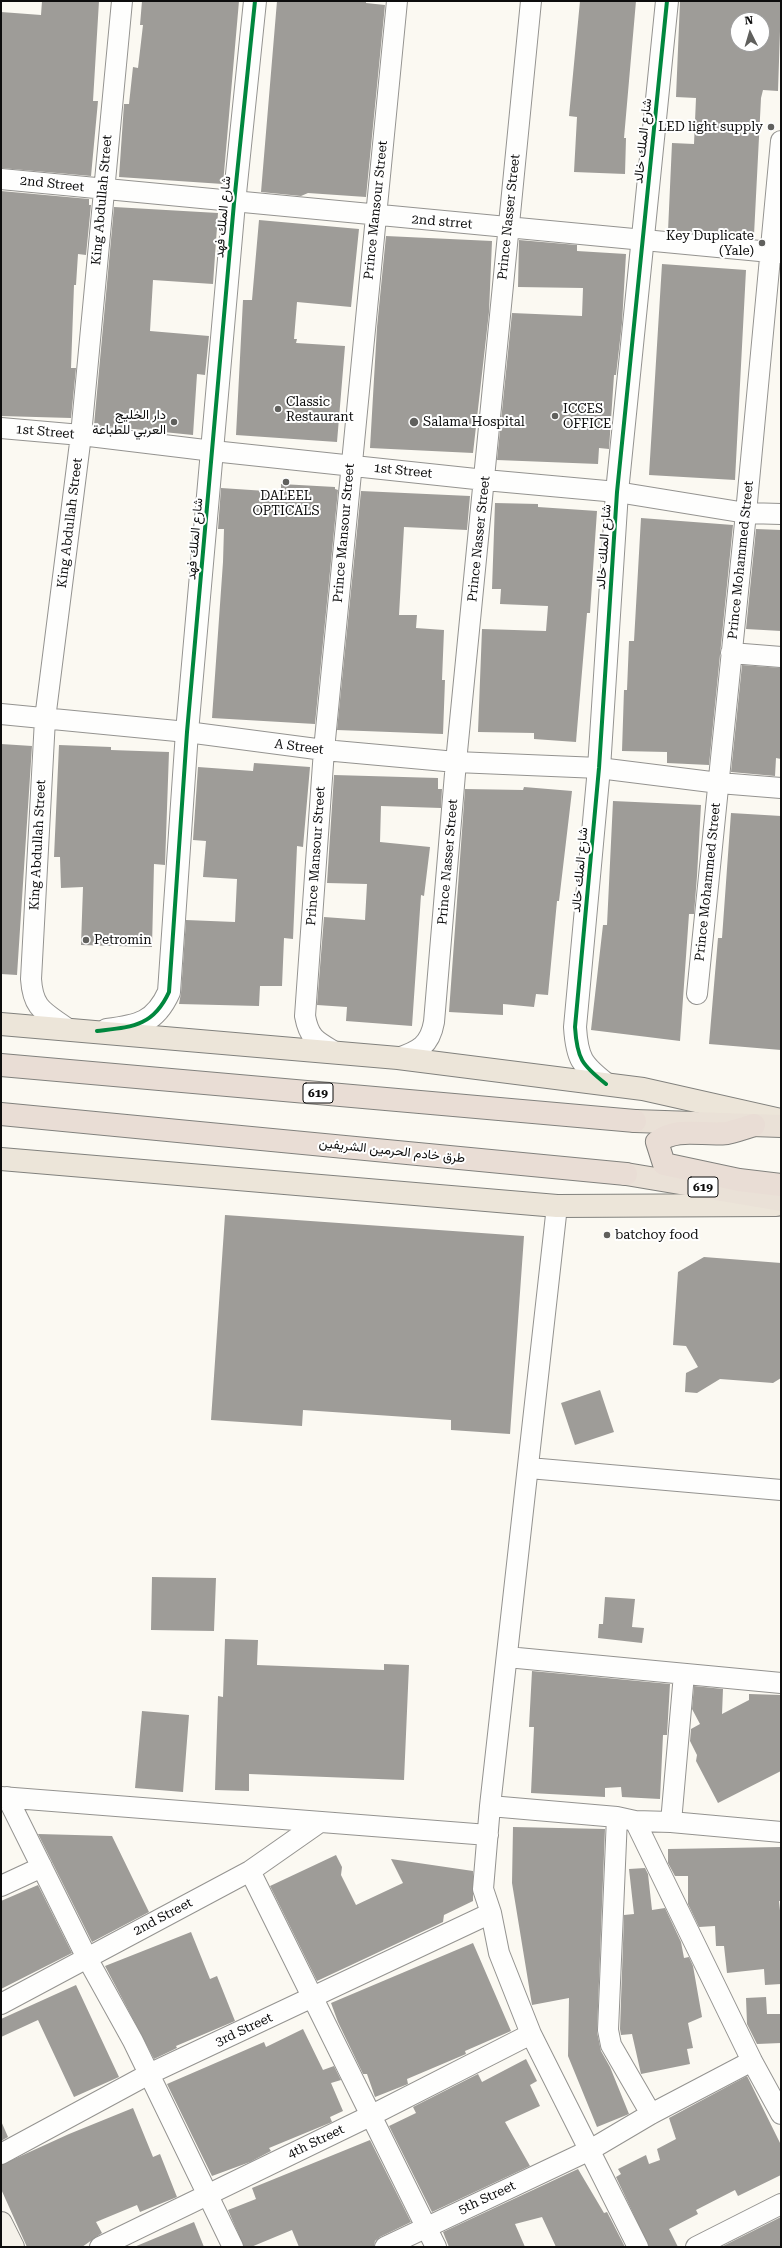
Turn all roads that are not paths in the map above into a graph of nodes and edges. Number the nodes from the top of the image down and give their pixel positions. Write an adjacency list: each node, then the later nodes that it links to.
1 (122, 1): 8 (street, King Abdullah Street)
2 (255, 1): 9 (street, شارع الملك فهد)
3 (397, 1): 10 (street, Prince Mansour Street)
4 (530, 1): 11 (street, Prince Nasser Street)
5 (667, 1): 12 (street, شارع الملك خالد)
6 (781, 141): 13 (street, Prince Mohammed Street)
7 (1, 179): 8 (street, 2nd Street)
8 (103, 190): 9 (street, 2nd strret); 15 (street, King Abdullah Street)
9 (234, 203): 10 (street, 2nd strret); 16 (street, شارع الملك فهد)
10 (376, 215): 11 (street, 2nd strret); 17 (street, Prince Mansour Street)
11 (507, 228): 12 (street, 2nd strret); 18 (street, Prince Nasser Street)
12 (644, 240): 13 (street, 2nd strret); 19 (street, شارع الملك خالد)
13 (776, 252): 20 (street, Prince Mohammed Street)
14 (1, 428): 15 (street, 1st Street)
15 (81, 435): 16 (street, 1st Street); 25 (street, King Abdullah Street)
16 (213, 452): 17 (street, 1st Street); 26 (street, شارع الملك فهد)
17 (350, 465): 18 (street, 1st Street); 27 (street, Prince Mansour Street)
18 (485, 480): 19 (street, 1st Street); 28 (street, Prince Nasser Street)
19 (618, 492): 20 (street, 1st Street); 29 (street, شارع الملك خالد)
20 (746, 513): 21 (street, 1st Street); 22 (street, Prince Mohammed Street)
21 (781, 514)
22 (731, 653): 23 (street); 30 (street, Prince Mohammed Street)
23 (781, 657)
24 (1, 714): 25 (street, A Street)
25 (45, 719): 26 (street, A Street); 34 (street, King Abdullah Street)
26 (187, 732): 27 (street, A Street); 35 (street, شارع الملك فهد)
27 (324, 750): 28 (street, A Street); 36 (street, Prince Mansour Street)
28 (456, 762): 29 (street, A Street); 37 (street, Prince Nasser Street)
29 (599, 768): 30 (street, A Street); 39 (street, شارع الملك خالد)
30 (719, 783): 31 (street, A Street); 32 (street, Prince Mohammed Street)
31 (781, 788)
32 (698, 986)
33 (1, 1024): 34 (main road)
34 (68, 1029): 35 (main road)
35 (97, 1031): 36 (main road)
36 (335, 1052): 37 (main road)
37 (398, 1058): 39 (main road)
38 (1, 1065): 42 (highway, 619)
39 (606, 1084): 41 (main road)
40 (1, 1114): 46 (highway, طرق خادم الحرمين الشريفين / 619)
41 (781, 1120)
42 (754, 1126): 43 (highway, 619); 45 (highway)
43 (781, 1126)
44 (1, 1159): 48 (main road)
45 (781, 1185)
46 (781, 1200)
47 (781, 1205): 48 (main road)
48 (557, 1206): 49 (street)
49 (528, 1468): 50 (street); 51 (street)
50 (781, 1490)
51 (507, 1658): 52 (street); 55 (street)
52 (684, 1674): 53 (street); 58 (street)
53 (781, 1683)
54 (4, 1797): 57 (street); 61 (street)
55 (490, 1806): 56 (street); 60 (street)
56 (626, 1819): 58 (street); 69 (street); 71 (street)
57 (320, 1822): 60 (street); 62 (street, 2nd Street)
58 (671, 1822): 59 (street)
59 (781, 1832)
60 (488, 1835): 64 (street)
61 (42, 1867): 63 (street); 65 (street)
62 (250, 1871): 65 (street, 2nd Street); 66 (street)
63 (1, 1886)
64 (491, 1914): 66 (street, 3rd Street); 68 (street)
65 (87, 1958): 67 (street, 2nd Street); 70 (street)
66 (313, 1997): 70 (street, 3rd Street); 73 (street)
67 (1, 2004)
68 (531, 2034): 73 (street, 4th Street); 74 (street)
69 (752, 2061): 71 (street, 5th Street); 72 (street)
70 (149, 2074): 75 (street, 3rd Street); 76 (street)
71 (651, 2114): 74 (street, 5th Street)
72 (781, 2114)
73 (372, 2115): 76 (street, 4th Street); 79 (street)
74 (590, 2150): 79 (street, 5th Street); 85 (street)
75 (1, 2154)
76 (208, 2195): 81 (street, 4th Street); 82 (street)
77 (781, 2204): 86 (street)
78 (1, 2224): 80 (main road)
79 (426, 2226): 83 (street, 5th Street); 84 (street)
80 (13, 2247)
81 (100, 2247)
82 (233, 2247)
83 (385, 2247)
84 (436, 2247)
85 (638, 2247)
86 (696, 2247)

